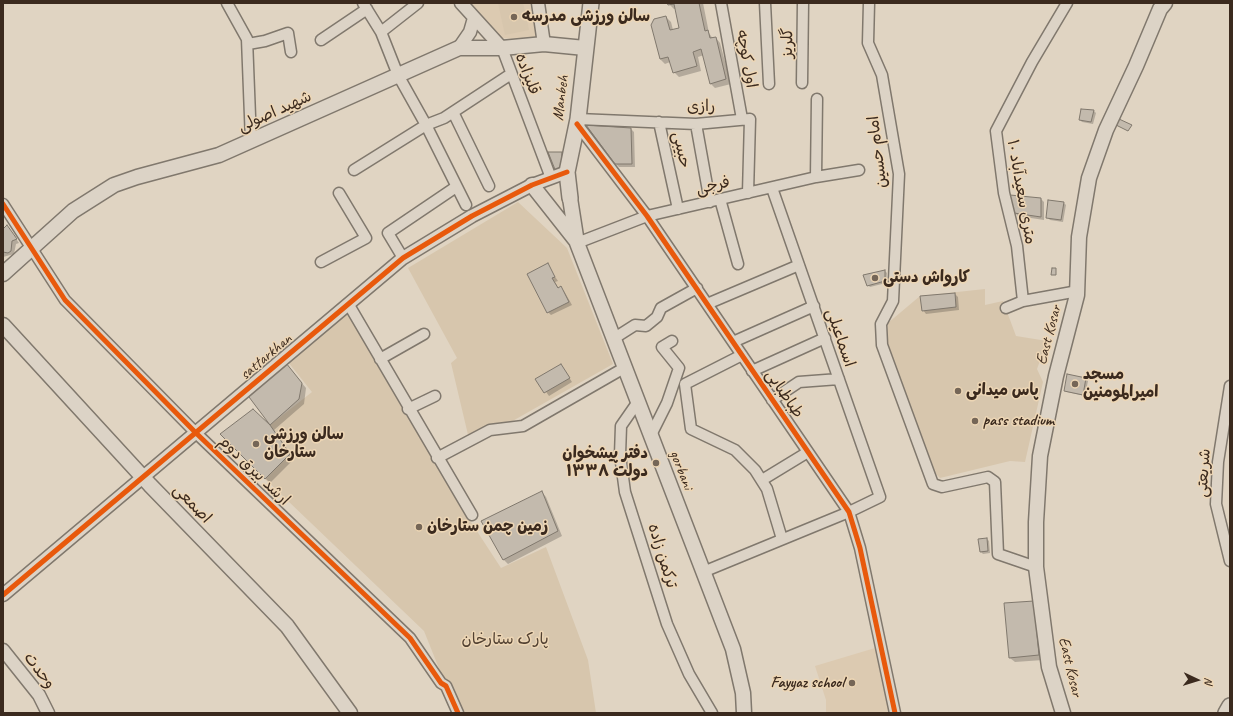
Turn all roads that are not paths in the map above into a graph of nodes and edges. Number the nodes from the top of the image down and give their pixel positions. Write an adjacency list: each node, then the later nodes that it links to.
1 (227, 3): 16 (street)
2 (418, 3): 14 (street)
3 (461, 3): 13 (street)
4 (538, 3): 17 (street)
5 (591, 3): 20 (main road, Manbeh)
6 (721, 3): 28 (street, اول کوچه)
7 (764, 3): 25 (street)
8 (804, 3): 24 (street, گلریز)
9 (869, 3): 91 (street, امام حسین)
10 (1067, 3): 60 (street, ۱۰ متری سعیدآباد)
11 (1165, 3): 59 (main road, East Kosar)
12 (365, 6): 14 (street); 15 (street)
13 (474, 18): 18 (street); 19 (street)
14 (381, 32): 23 (street)
15 (321, 40)
16 (248, 44): 21 (street); 33 (street)
17 (544, 44): 19 (main road, شهید اصولی); 20 (main road, شهید اصولی)
18 (459, 48): 19 (main road, شهید اصولی); 23 (main road, شهید اصولی)
19 (502, 48): 22 (street, قلیزاده)
20 (585, 48): 29 (main road, Manbeh)
21 (291, 52)
22 (511, 74): 27 (street); 38 (street, قلیزاده)
23 (398, 75): 32 (street); 33 (main road, شهید اصولی)
24 (802, 83)
25 (769, 84)
26 (817, 99): 37 (street)
27 (453, 112): 32 (street); 40 (street)
28 (742, 119): 31 (street, رازی); 44 (street)
29 (578, 121): 30 (street, رازی); 36 (main road, Manbeh); 50 (street, طباطبایی)
30 (660, 122): 31 (street, رازی); 49 (street, حبیبی)
31 (696, 124): 46 (street)
32 (426, 125): 34 (street); 41 (street)
33 (251, 142): 52 (main road, شهید اصولی)
34 (354, 170)
35 (859, 170): 37 (street, فرجی)
36 (567, 172): 38 (street, sattarkhan); 45 (main road, Manbeh)
37 (816, 177): 42 (street, فرجی)
38 (551, 178): 39 (street, sattarkhan)
39 (532, 185): 51 (main road); 53 (street, sattarkhan)
40 (489, 186)
41 (456, 187): 48 (street); 53 (street)
42 (772, 188): 44 (street, فرجی); 56 (street, اسماعیلی)
43 (339, 193): 54 (street)
44 (748, 193): 46 (street, فرجی)
45 (570, 198): 51 (main road)
46 (715, 201): 49 (street, فرجی); 55 (street)
47 (3, 204): 52 (street, ارشد بیرق دوم)
48 (466, 205)
49 (678, 209): 50 (street, فرجی)
50 (647, 216): 51 (street, فرجی); 58 (street, طباطبایی)
51 (577, 243): 68 (main road, gorbani)
52 (31, 248): 57 (main road, شهید اصولی); 81 (street, ارشد بیرق دوم)
53 (403, 258): 62 (street, sattarkhan)
54 (321, 262)
55 (738, 264)
56 (799, 265): 61 (street); 63 (street, اسماعیلی)
57 (3, 274)
58 (697, 288): 61 (street, طباطبایی); 68 (street)
59 (1078, 291): 60 (street); 91 (main road, East Kosar)
60 (1023, 301): 64 (street)
61 (707, 304): 70 (street, طباطبایی)
62 (349, 305): 72 (street); 81 (street, sattarkhan)
63 (814, 306): 67 (street, اسماعیلی); 70 (street)
64 (1006, 308)
65 (3, 325): 85 (main road, اصمعی)
66 (424, 334): 72 (street)
67 (825, 338): 74 (street); 75 (street, اسماعیلی)
68 (613, 339): 73 (main road, gorbani)
69 (672, 341): 82 (street)
70 (733, 342): 71 (street, طباطبایی)
71 (742, 355): 74 (street, طباطبایی); 86 (street)
72 (380, 359): 80 (street)
73 (624, 368): 79 (main road, gorbani); 84 (street)
74 (752, 371): 78 (street, طباطبایی)
75 (839, 379): 78 (street); 87 (street, اسماعیلی)
76 (1230, 386): 90 (street, شریعتی)
77 (434, 396): 80 (street)
78 (772, 400): 83 (street, طباطبایی)
79 (637, 403): 82 (main road, gorbani); 99 (street, ترکمن زاده)
80 (408, 409): 84 (street)
81 (196, 433): 85 (street, sattarkhan); 98 (street, ارشد بیرق دوم)
82 (650, 437): 92 (main road, gorbani)
83 (808, 452): 86 (street); 87 (street, طباطبایی)
84 (437, 458): 88 (street)
85 (143, 478): 93 (street, sattarkhan); 97 (main road, اصمعی)
86 (762, 480): 89 (street)
87 (849, 512): 89 (street); 101 (street, طباطبایی)
88 (472, 516)
89 (782, 539): 92 (street)
90 (1230, 561)
91 (1036, 567): 102 (main road, East Kosar)
92 (703, 572): 100 (main road, gorbani)
93 (3, 595)
94 (3, 650): 96 (street, وحدت)
95 (1230, 706): 103 (main road)
96 (48, 713)
97 (350, 713)
98 (458, 713)
99 (712, 713)
100 (744, 713)
101 (895, 713)
102 (1063, 713)
103 (1226, 713)

